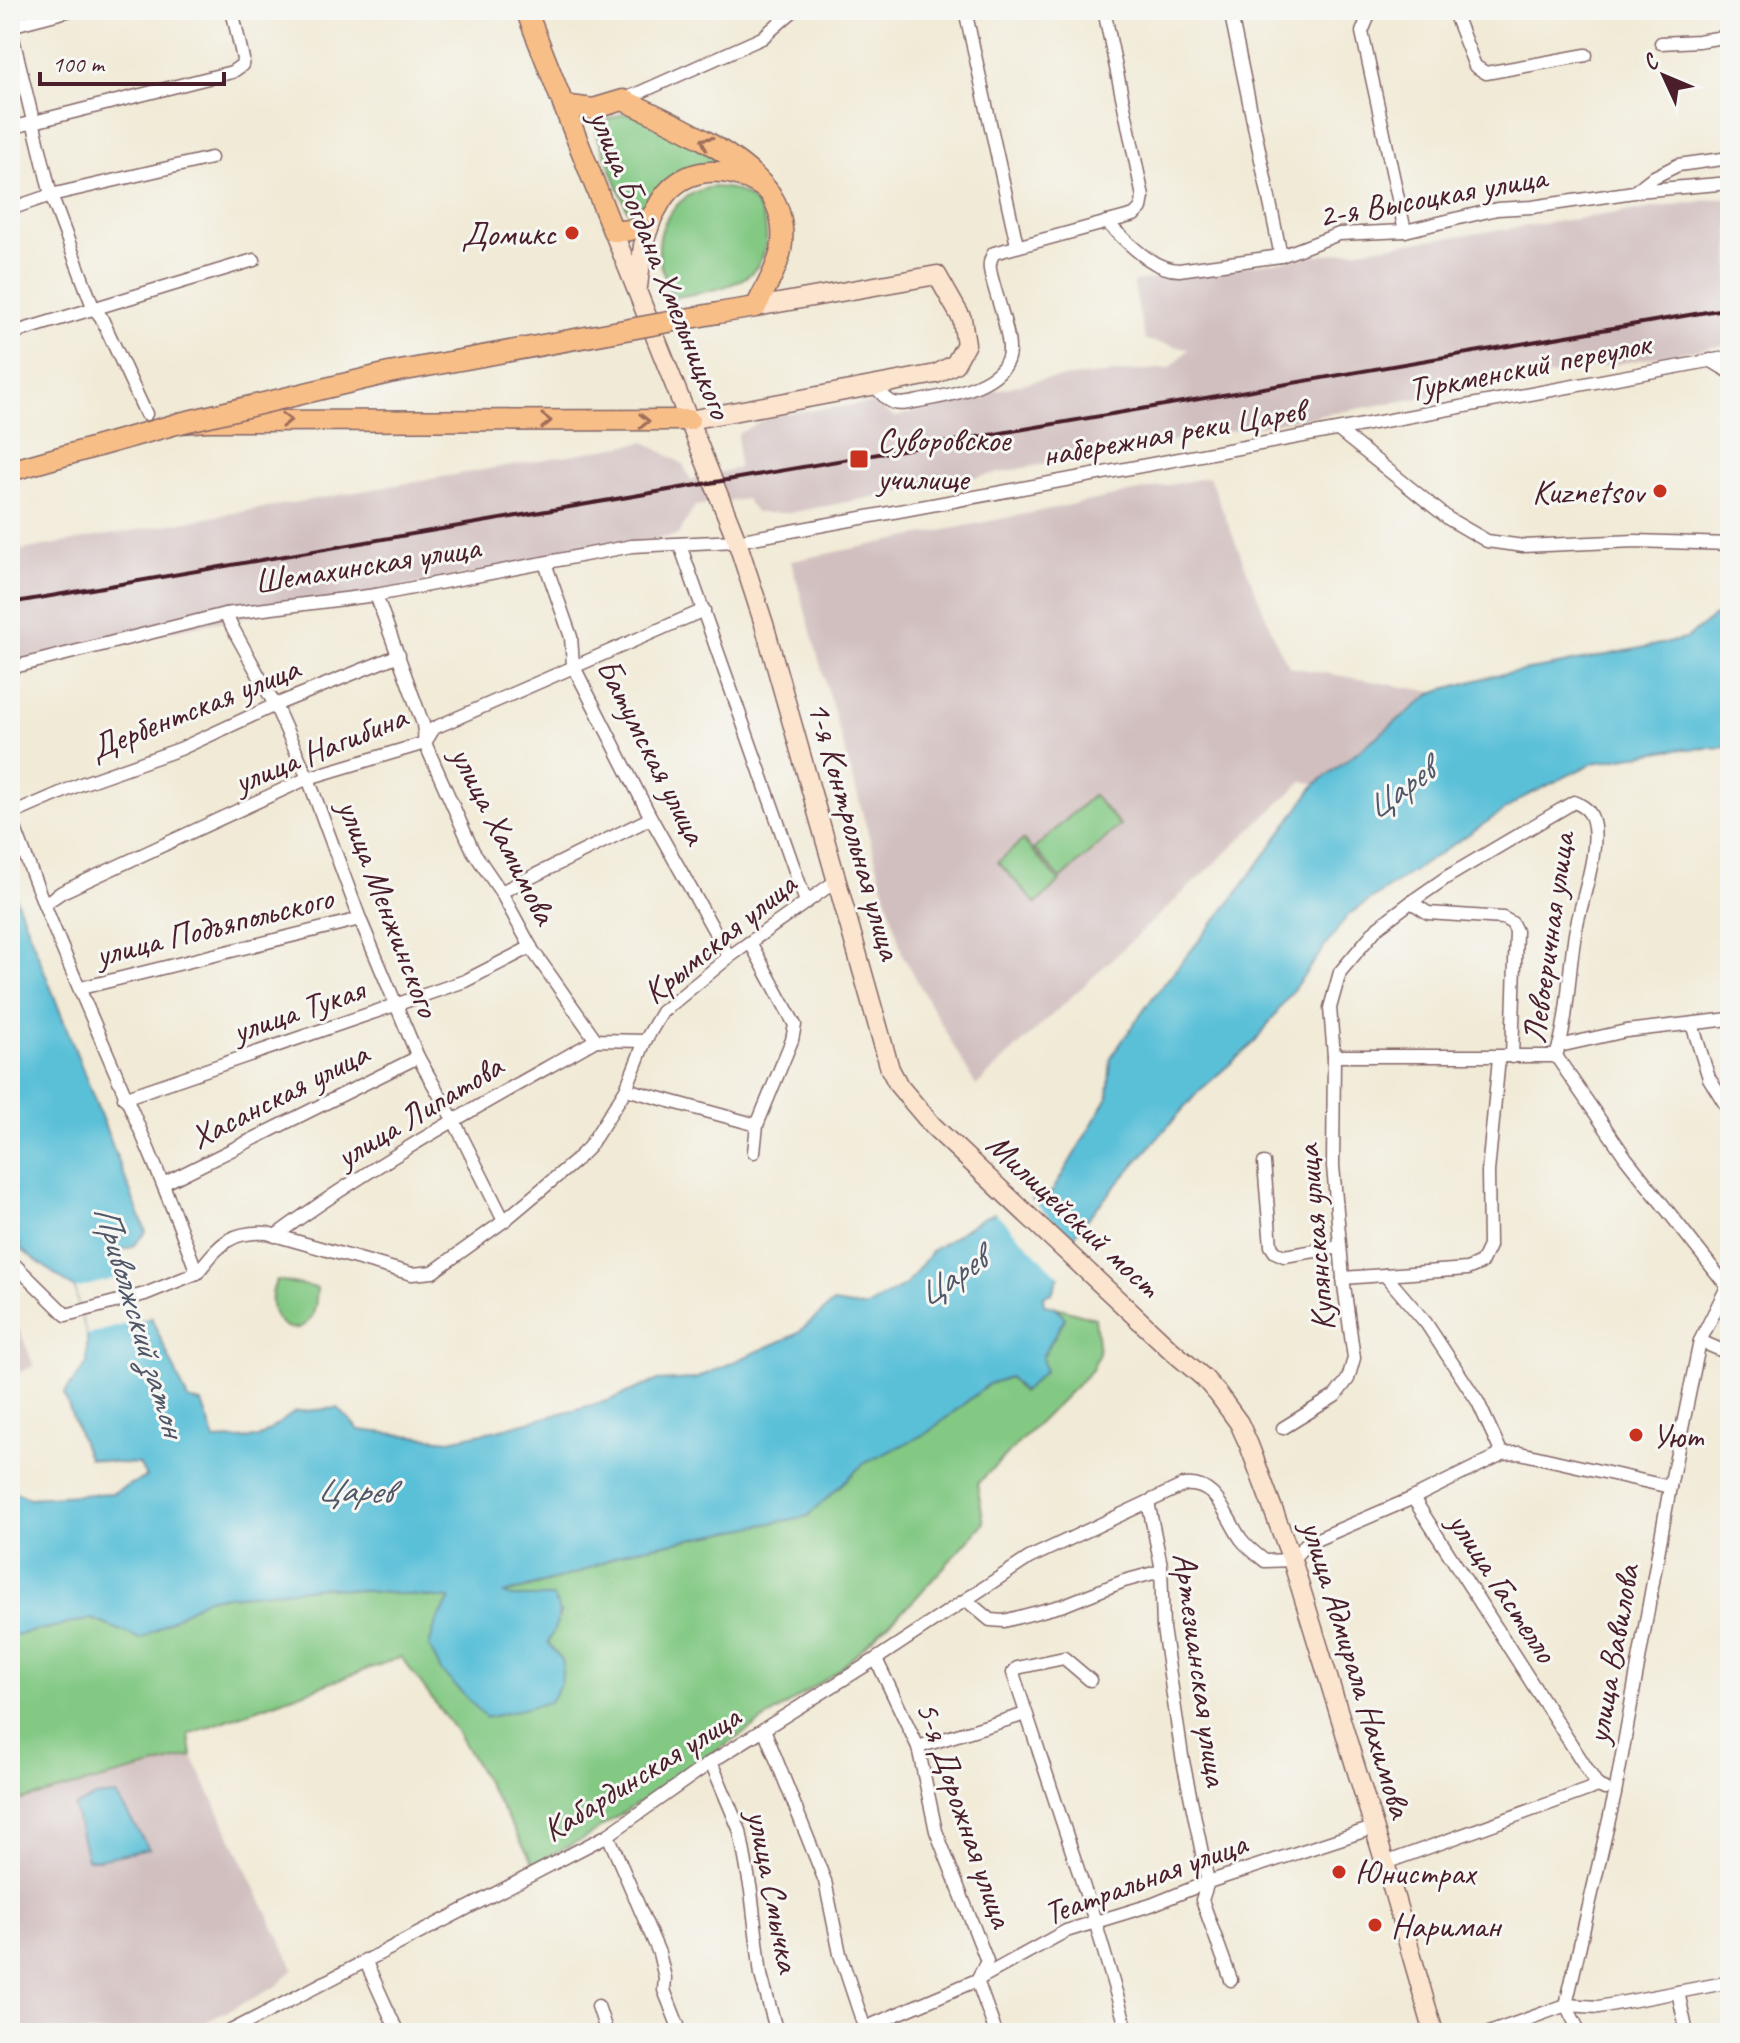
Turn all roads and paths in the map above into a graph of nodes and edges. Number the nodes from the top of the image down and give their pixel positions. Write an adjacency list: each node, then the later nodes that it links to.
1 (71, 10): 10 (street)
2 (232, 10): 16 (street)
3 (526, 10): 15 (main road, улица Богдана Хмельницкого)
4 (794, 10): 14 (street)
5 (965, 10): 29 (street)
6 (1104, 10): 26 (street)
7 (1230, 10): 30 (street)
8 (1371, 10): 28 (street)
9 (1453, 10): 13 (street)
10 (10, 26): 16 (street)
11 (1730, 36): 12 (street)
12 (1661, 43)
13 (1586, 55)
14 (623, 100): 15 (main road); 21 (main road, one-way to 14)
15 (563, 105): 27 (main road, улица Богдана Хмельницкого)
16 (35, 121): 17 (street); 23 (street)
17 (10, 128)
18 (211, 158): 23 (street)
19 (1730, 158): 22 (street, 2-я Высоцкая улица)
20 (1730, 183): 22 (street)
21 (767, 190): 25 (main road); 34 (main road)
22 (1634, 192): 28 (street, 2-я Высоцкая улица)
23 (51, 195): 24 (street); 33 (street)
24 (10, 209)
25 (653, 217): 27 (main road); 32 (main road)
26 (1106, 222): 29 (street); 30 (street, 2-я Высоцкая улица)
27 (613, 231): 32 (main road, улица Богдана Хмельницкого)
28 (1405, 231): 30 (street, 2-я Высоцкая улица)
29 (1017, 245): 39 (street)
30 (1281, 256)
31 (254, 260): 33 (street)
32 (638, 293): 41 (main road, улица Богдана Хмельницкого)
33 (93, 307): 35 (street); 40 (street)
34 (756, 307): 39 (main road); 42 (main road, bridge)
35 (10, 334)
36 (1730, 357): 37 (street, Туркменский переулок)
37 (1710, 360): 38 (street); 43 (street, Туркменский переулок)
38 (1730, 372)
39 (875, 386): 41 (main road)
40 (146, 414)
41 (689, 420): 42 (main road, one-way to 41, bridge); 45 (main road, улица Богдана Хмельницкого)
42 (180, 423): 44 (main road)
43 (1338, 430): 45 (street, набережная реки Царев); 46 (street, набережная реки Царев)
44 (10, 471)
45 (737, 541): 47 (street, Шемахинская улица); 60 (main road, 1-я Контрольная улица)
46 (1730, 544)
47 (680, 545): 48 (street, Шемахинская улица); 50 (street)
48 (545, 563): 49 (street, Шемахинская улица); 53 (street, Батумская улица)
49 (376, 595): 51 (street, Шемахинская улица); 52 (street, улица Хамимова)
50 (704, 610): 53 (street, улица Нагибина); 62 (street)
51 (225, 614): 54 (street, Шемахинская улица); 55 (street, улица Менжинского)
52 (399, 655): 55 (street, Дербентская улица); 56 (street, улица Хамимова)
53 (573, 665): 56 (street, улица Нагибина); 59 (street, Батумская улица)
54 (10, 668)
55 (275, 705): 57 (street, улица Менжинского); 58 (street, Дербентская улица)
56 (425, 743): 57 (street, улица Нагибина); 61 (street, улица Хамимова)
57 (308, 778): 64 (street, улица Нагибина); 65 (street, улица Менжинского)
58 (10, 815): 64 (street)
59 (651, 818): 61 (street); 68 (street, Батумская улица)
60 (836, 881): 62 (street, Крымская улица); 85 (main road, 1-я Контрольная улица)
61 (501, 892): 67 (street, улица Хамимова)
62 (806, 902): 66 (street, Крымская улица)
63 (1411, 902): 71 (street, Левоеричная улица); 76 (street, Левоеричная улица); 79 (street)
64 (44, 904): 69 (street)
65 (360, 919): 69 (street, улица Подъяпольского); 70 (street, улица Менжинского)
66 (750, 942): 68 (street, Крымская улица); 84 (street)
67 (531, 947): 70 (street, улица Тукая); 74 (street, улица Хамимова)
68 (729, 957): 75 (street, Крымская улица)
69 (81, 988): 81 (street)
70 (395, 1007): 78 (street, улица Менжинского); 81 (street, улица Тукая)
71 (1330, 1008): 77 (street, Купянская улица)
72 (1730, 1019): 73 (street)
73 (1692, 1024): 76 (street); 82 (street)
74 (596, 1040): 75 (street); 83 (street, улица Липатова)
75 (645, 1041): 80 (street, Крымская улица)
76 (1557, 1051): 79 (street); 96 (street, Левоеричная улица)
77 (1334, 1056): 79 (street); 91 (street, Купянская улица)
78 (418, 1057): 83 (street, улица Менжинского); 88 (street, Хасанская улица)
79 (1506, 1057): 94 (street)
80 (626, 1089): 84 (street); 89 (street, Крымская улица)
81 (124, 1098): 88 (street)
82 (1730, 1112)
83 (454, 1121): 89 (street, улица Менжинского); 90 (street, улица Липатова)
84 (757, 1125): 86 (street)
85 (933, 1126): 98 (main road, Милицейский мост)
86 (754, 1152)
87 (1264, 1163): 91 (street)
88 (165, 1183): 93 (street)
89 (504, 1221): 90 (street, Крымская улица)
90 (275, 1236): 93 (street, Крымская улица)
91 (1340, 1247): 95 (street, Купянская улица)
92 (10, 1260): 93 (street)
93 (197, 1273)
94 (1385, 1275): 95 (street); 101 (street)
95 (1343, 1278): 100 (street, Купянская улица)
96 (1728, 1283): 97 (street, улица Вавилова)
97 (1700, 1341): 99 (street); 102 (street, улица Вавилова)
98 (1171, 1350): 105 (main road, улица Адмирала Нахимова)
99 (1730, 1354)
100 (1283, 1428)
101 (1502, 1454): 102 (street); 103 (street)
102 (1670, 1487): 115 (street, улица Вавилова)
103 (1413, 1498): 105 (street); 114 (street, улица Гастелло)
104 (1148, 1502): 105 (street, Кабардинская улица); 106 (street, Артезианская улица); 107 (street, Кабардинская улица)
105 (1292, 1560): 116 (main road, улица Адмирала Нахимова)
106 (1161, 1571): 107 (street); 119 (street, Артезианская улица)
107 (966, 1600): 108 (street, Кабардинская улица)
108 (876, 1659): 111 (street, Кабардинская улица); 112 (street, 5-я Дорожная улица)
109 (1090, 1680): 110 (street)
110 (1026, 1714): 112 (street); 120 (street)
111 (764, 1729): 113 (street, Кабардинская улица); 128 (street)
112 (918, 1747): 122 (street, 5-я Дорожная улица)
113 (711, 1762): 117 (street, Кабардинская улица); 133 (street, улица Смычка)
114 (1598, 1786): 115 (street); 118 (street)
115 (1615, 1794): 126 (street, улица Вавилова)
116 (1373, 1828): 118 (main road, улица Адмирала Нахимова); 119 (street, Театральная улица)
117 (608, 1835): 121 (street, Кабардинская улица); 132 (street)
118 (1385, 1863): 136 (main road, улица Адмирала Нахимова)
119 (1208, 1882): 120 (street, Театральная улица); 123 (street, Артезианская улица)
120 (1095, 1921): 122 (street, Театральная улица); 135 (street)
121 (365, 1960): 129 (street, Кабардинская улица); 130 (street)
122 (977, 1980): 128 (street, Театральная улица); 134 (street, 5-я Дорожная улица)
123 (1231, 1980)
124 (1730, 1982): 125 (street)
125 (1678, 1992): 126 (street); 139 (street)
126 (1566, 2005): 137 (street); 138 (street)
127 (598, 2006): 131 (street)
128 (861, 2031)
129 (227, 2033)
130 (398, 2033)
131 (607, 2033)
132 (681, 2033)
133 (777, 2033)
134 (996, 2033)
135 (1128, 2033)
136 (1434, 2033)
137 (1489, 2033)
138 (1580, 2033)
139 (1687, 2033)

